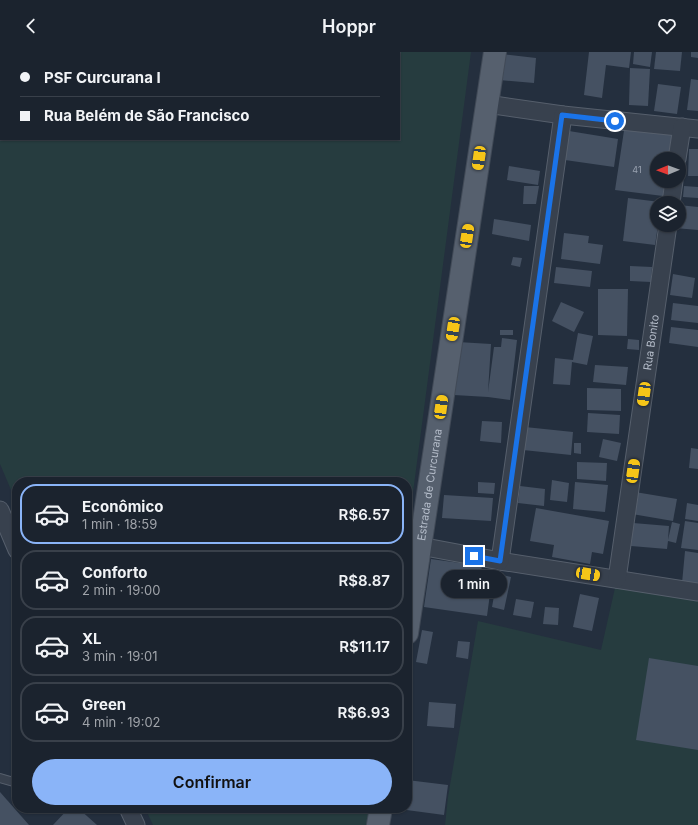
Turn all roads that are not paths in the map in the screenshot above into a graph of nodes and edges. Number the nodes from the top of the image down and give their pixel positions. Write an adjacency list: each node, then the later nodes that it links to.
1 (495, 52): 2 (main road, Estrada de Curcurana)
2 (487, 104): 3 (street); 9 (main road, Estrada de Curcurana)
3 (562, 115): 4 (street); 10 (street)
4 (690, 128): 5 (street)
5 (681, 152)
6 (667, 232): 11 (street, Rua Bonito)
7 (0, 510): 8 (street)
8 (12, 538)
9 (420, 546): 10 (street); 13 (main road, Estrada de Curcurana)
10 (500, 561): 11 (street)
11 (617, 579): 12 (street)
12 (698, 592)
13 (412, 600)
14 (0, 778): 15 (lane)
15 (12, 782)
16 (130, 813): 18 (street)
17 (380, 813): 19 (main road)
18 (136, 825)
19 (378, 825)

